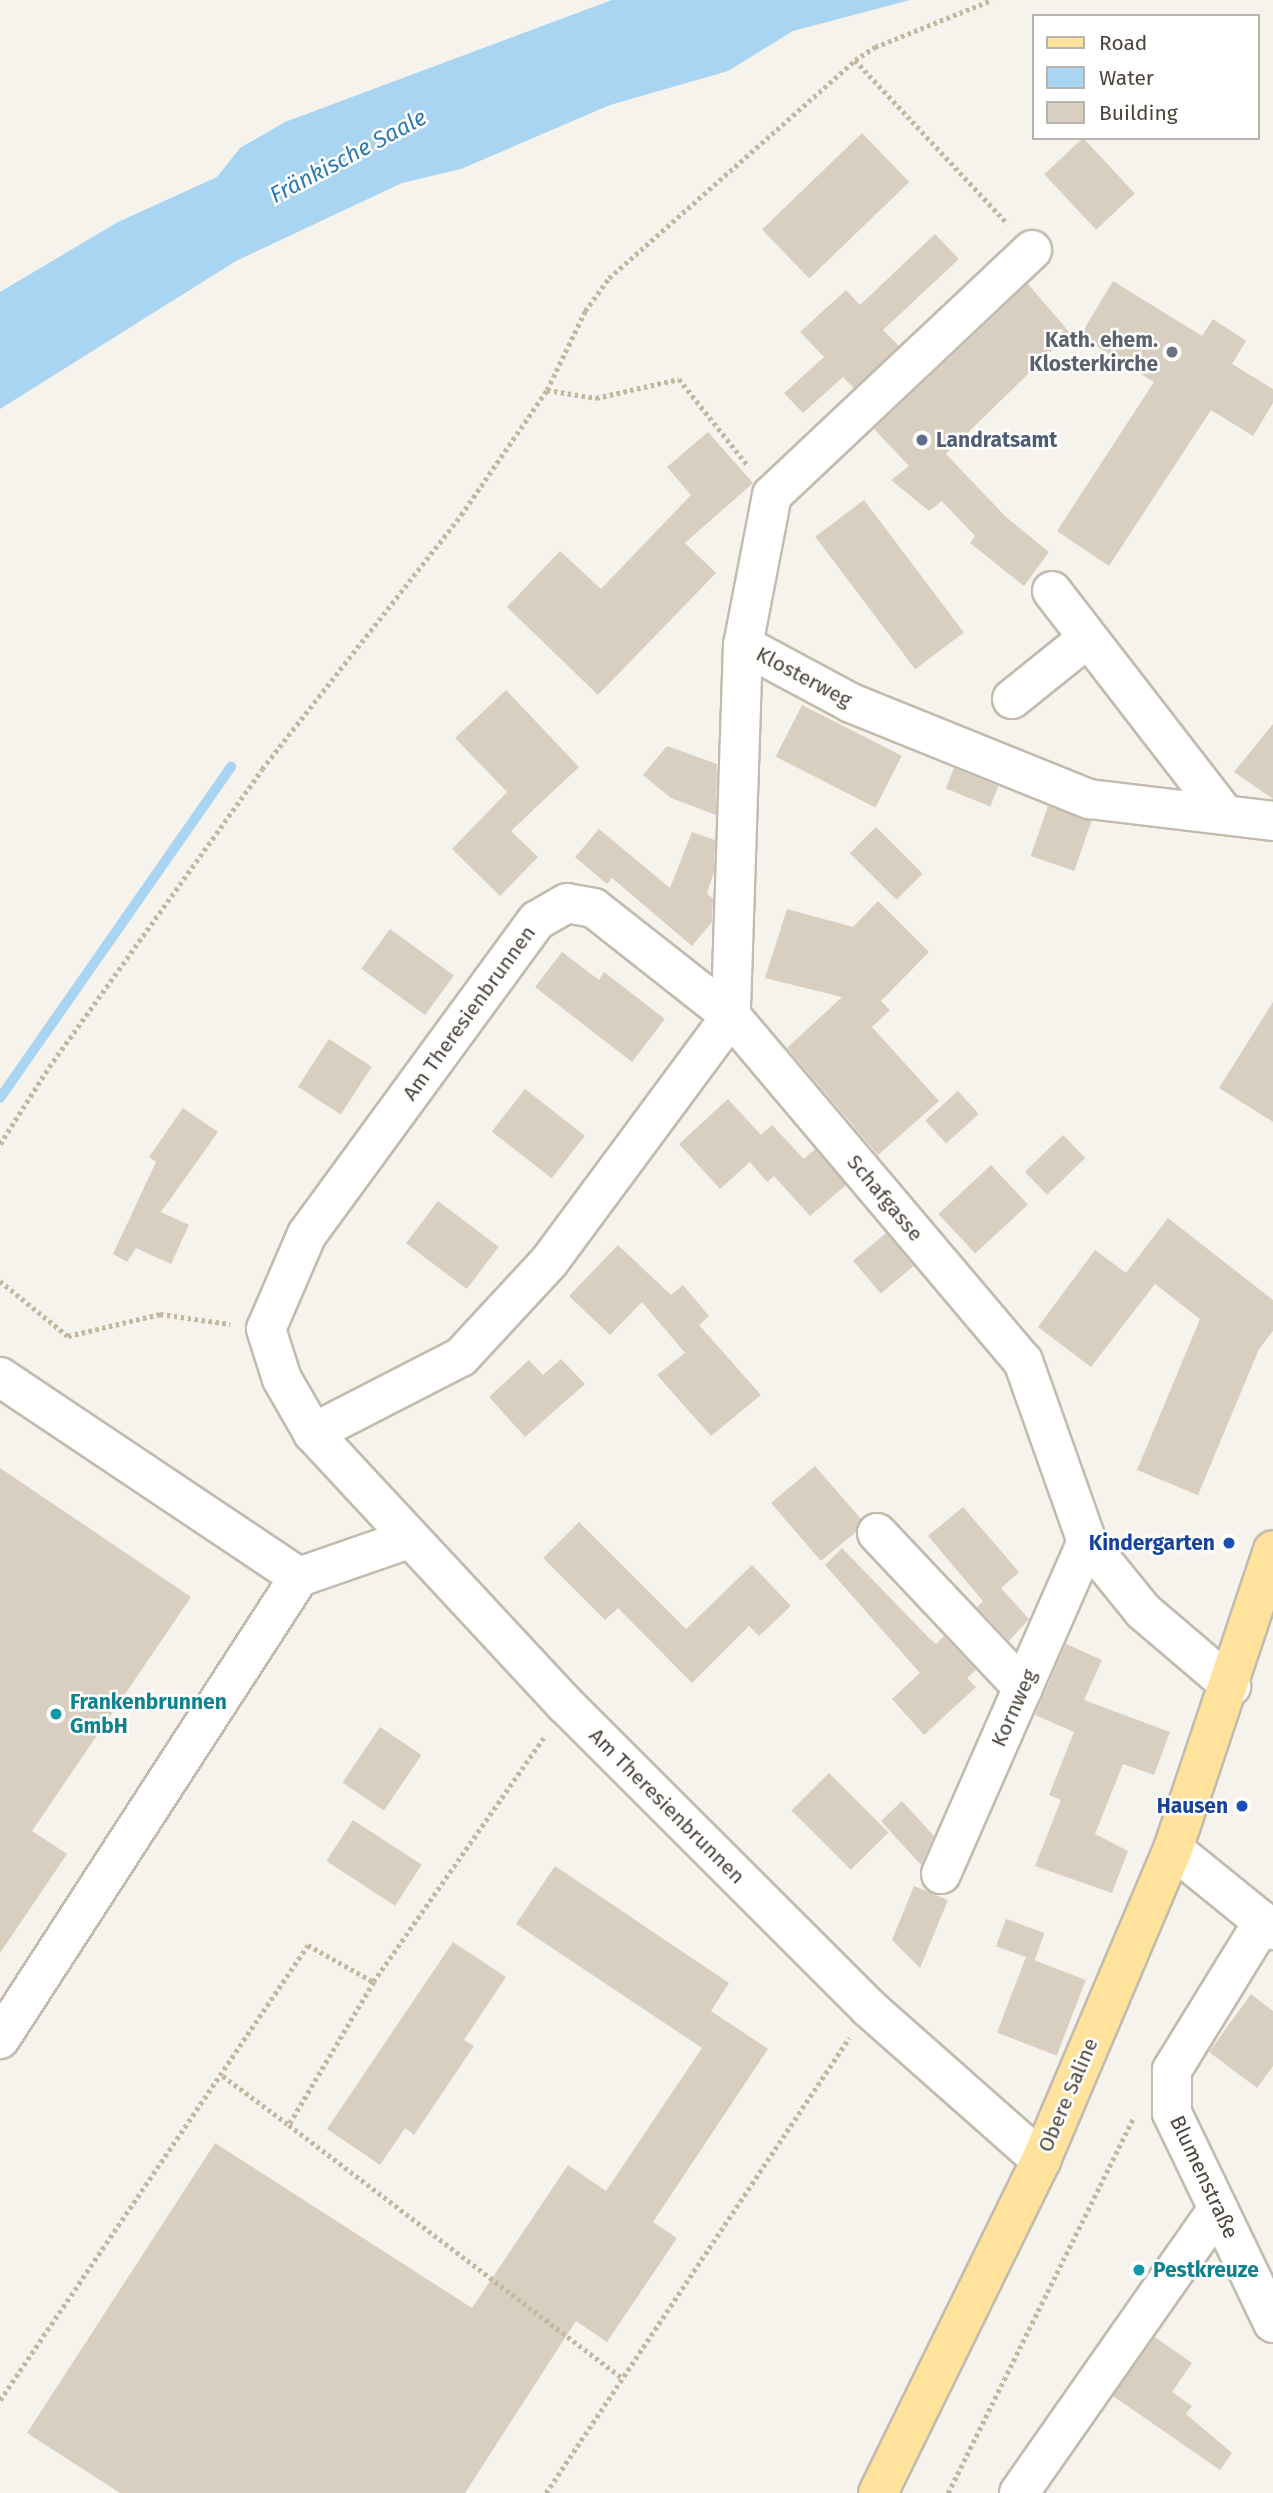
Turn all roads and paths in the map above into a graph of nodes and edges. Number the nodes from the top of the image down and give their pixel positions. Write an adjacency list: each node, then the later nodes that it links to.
1 (992, 0): 2 (path)
2 (855, 60): 3 (path); 4 (path)
3 (1032, 250): 5 (street)
4 (547, 390): 5 (path); 13 (path)
5 (772, 495): 8 (street, Klosterweg)
6 (1052, 591): 7 (street)
7 (1088, 638): 9 (street); 10 (street)
8 (743, 645): 10 (street, Klosterweg); 12 (street)
9 (1012, 699)
10 (1225, 816): 11 (street, Klosterweg)
11 (1273, 821)
12 (731, 1016): 15 (street, Am Theresienbrunnen); 17 (street); 20 (street, Schafgasse)
13 (0, 1144)
14 (0, 1281): 15 (path)
15 (266, 1329): 17 (street, Am Theresienbrunnen)
16 (0, 1377): 22 (street)
17 (313, 1433): 19 (street, Am Theresienbrunnen)
18 (877, 1533): 24 (street)
19 (409, 1539): 22 (street); 25 (street, Am Theresienbrunnen)
20 (1087, 1542): 23 (street, Schafgasse); 24 (street, Kornweg)
21 (1273, 1550): 23 (main road, Obere Saline)
22 (299, 1577): 31 (street)
23 (1231, 1686): 26 (main road, Obere Saline)
24 (1023, 1688): 27 (street, Kornweg)
25 (566, 1705): 29 (path); 30 (street, Am Theresienbrunnen)
26 (1173, 1849): 28 (street); 35 (main road, Obere Saline)
27 (941, 1874)
28 (1268, 1926): 32 (street)
29 (374, 1982): 33 (path); 34 (path)
30 (869, 2008): 35 (street, Am Theresienbrunnen); 38 (path)
31 (0, 2039)
32 (1172, 2070): 36 (street, Blumenstraße); 42 (path)
33 (223, 2076): 34 (path); 39 (path)
34 (289, 2125): 38 (path)
35 (1041, 2160): 41 (main road, Obere Saline)
36 (1218, 2209): 37 (street, Blumenstraße); 43 (street)
37 (1273, 2323)
38 (622, 2378): 40 (path)
39 (0, 2400)
40 (546, 2493)
41 (878, 2493)
42 (948, 2493)
43 (1019, 2493)

